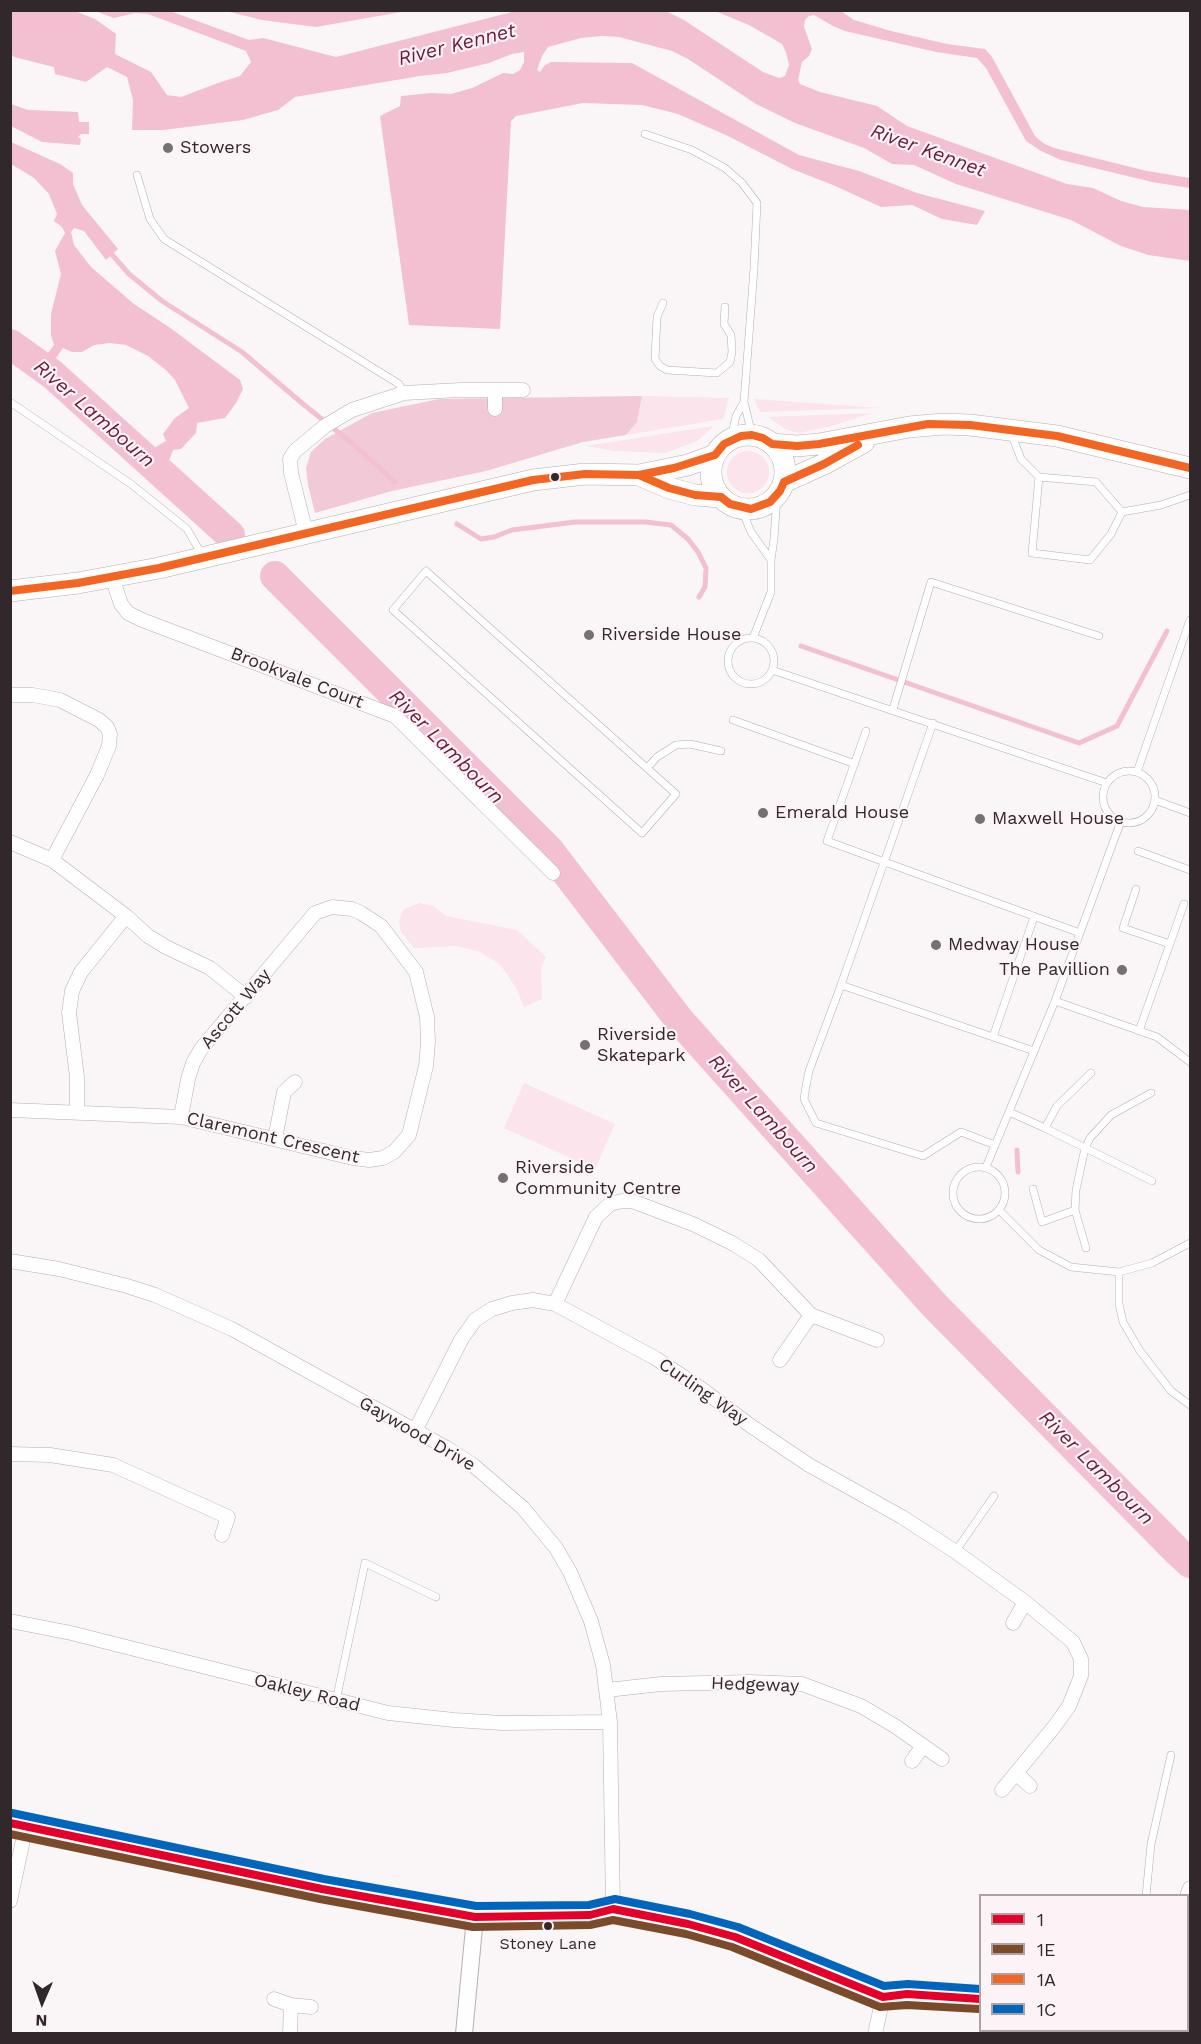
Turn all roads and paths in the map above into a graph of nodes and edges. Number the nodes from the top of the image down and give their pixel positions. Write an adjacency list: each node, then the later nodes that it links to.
1 (645, 134): 9 (lane)
2 (137, 175): 7 (lane)
3 (663, 303): 4 (lane)
4 (725, 307)
5 (495, 390): 6 (street); 7 (street); 10 (street)
6 (523, 390)
7 (404, 393): 25 (street)
8 (10, 402): 26 (lane)
9 (744, 402): 13 (lane); 14 (lane)
10 (495, 409)
11 (1010, 429): 12 (main road); 17 (main road); 19 (lane)
12 (876, 434): 15 (main road); 20 (main road)
13 (752, 435): 14 (main road); 15 (main road)
14 (730, 439): 16 (main road)
15 (772, 444): 20 (main road)
16 (715, 455): 18 (main road); 22 (main road)
17 (1191, 468)
18 (639, 475): 22 (main road); 25 (main road)
19 (1040, 477): 24 (lane); 24 (lane)
20 (780, 488): 23 (main road); 27 (lane)
21 (1191, 495): 24 (lane)
22 (721, 497): 23 (main road)
23 (741, 508): 27 (lane)
24 (1122, 512)
25 (306, 533): 26 (main road)
26 (201, 559): 28 (main road)
27 (771, 560): 32 (lane)
28 (112, 577): 29 (main road); 52 (street, Brookvale Court)
29 (10, 591)
30 (1191, 620): 42 (lane)
31 (1099, 636): 35 (lane)
32 (753, 638): 33 (lane); 33 (lane)
33 (772, 670): 35 (lane)
34 (10, 695): 49 (street)
35 (893, 710): 37 (lane)
36 (733, 720): 40 (lane)
37 (933, 723): 43 (lane); 50 (lane)
38 (866, 731): 40 (lane)
39 (721, 751): 41 (lane)
40 (855, 764): 50 (lane)
41 (647, 768): 41 (lane)
42 (1137, 772): 43 (lane); 44 (lane)
43 (1107, 783): 46 (lane)
44 (1155, 800): 45 (lane); 46 (lane)
45 (1191, 813)
46 (1121, 822): 58 (lane)
47 (10, 842): 49 (street)
48 (1138, 851): 51 (lane)
49 (52, 860): 56 (street)
50 (885, 861): 57 (lane); 60 (lane)
51 (1190, 868)
52 (553, 873)
53 (1136, 889): 59 (lane)
54 (1184, 904): 59 (lane)
55 (315, 913): 61 (street, Ascott Way); 75 (street, Claremont Crescent)
56 (126, 916): 61 (street); 71 (street)
57 (1034, 917): 58 (lane); 64 (lane)
58 (1080, 933): 62 (lane)
59 (1170, 944): 63 (lane)
60 (841, 985): 64 (lane); 76 (lane)
61 (246, 997): 73 (street, Ascott Way)
62 (1055, 1001): 63 (lane); 65 (lane)
63 (1139, 1031): 66 (lane)
64 (993, 1037): 65 (lane)
65 (1035, 1051): 72 (lane)
66 (1191, 1062)
67 (1091, 1073): 74 (lane)
68 (295, 1082): 75 (street)
69 (1151, 1093): 77 (lane)
70 (10, 1110): 71 (street, Claremont Crescent)
71 (77, 1112): 73 (street, Claremont Crescent)
72 (1009, 1112): 74 (lane); 76 (lane)
73 (181, 1117): 75 (street, Claremont Crescent)
74 (1046, 1128): 77 (lane)
75 (275, 1139)
76 (995, 1145): 78 (lane)
77 (1085, 1148): 79 (lane); 82 (lane)
78 (986, 1167): 81 (lane); 81 (lane)
79 (1152, 1181)
80 (1034, 1189): 82 (lane)
81 (999, 1210): 86 (lane)
82 (1075, 1210): 84 (lane)
83 (1191, 1243): 86 (lane)
84 (1086, 1248)
85 (10, 1261): 92 (street, Gaywood Drive)
86 (1119, 1272): 91 (lane)
87 (555, 1304): 88 (street); 92 (street, Curling Way); 96 (street, Curling Way)
88 (811, 1315): 89 (street); 90 (street)
89 (877, 1340)
90 (780, 1360)
91 (1191, 1405)
92 (414, 1431): 101 (street, Gaywood Drive)
93 (10, 1454): 95 (street)
94 (994, 1496): 96 (lane)
95 (222, 1536)
96 (955, 1552): 98 (street, Curling Way)
97 (435, 1598): 102 (lane)
98 (1025, 1602): 100 (street); 108 (street, Curling Way)
99 (10, 1621): 102 (street, Oakley Road)
100 (1013, 1623)
101 (607, 1690): 103 (street, Gaywood Drive); 104 (street, Hedgeway)
102 (336, 1701): 103 (street, Oakley Road)
103 (610, 1722): 114 (street, Gaywood Drive)
104 (923, 1746): 106 (street, Hedgeway); 107 (street)
105 (1171, 1755): 112 (lane)
106 (942, 1759)
107 (912, 1761)
108 (1017, 1774): 109 (street); 110 (street, Curling Way)
109 (1030, 1786)
110 (1002, 1790)
111 (18, 1825): 113 (street); 115 (street)
112 (1146, 1894)
113 (10, 1901)
114 (613, 1909): 115 (street); 116 (street)
115 (475, 1917): 122 (street)
116 (883, 1997): 118 (street); 123 (street)
117 (274, 1999): 119 (street)
118 (979, 1999)
119 (291, 2005): 120 (street); 121 (street)
120 (311, 2007)
121 (290, 2034)
122 (464, 2034)
123 (875, 2034)

